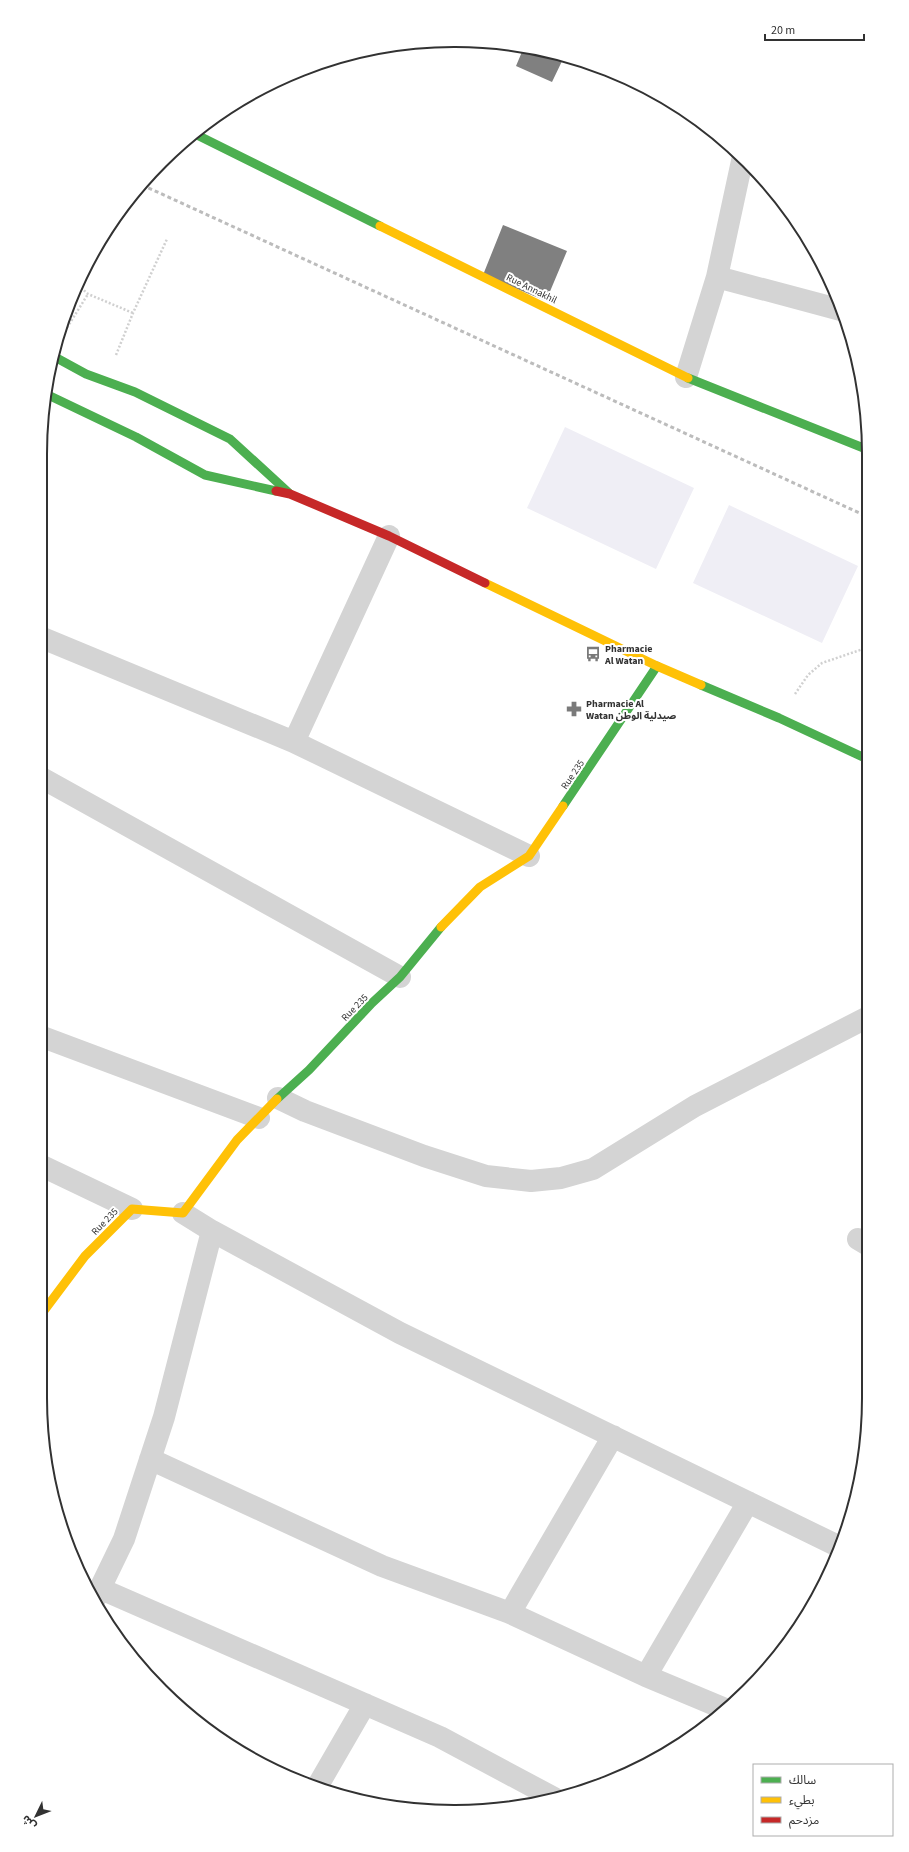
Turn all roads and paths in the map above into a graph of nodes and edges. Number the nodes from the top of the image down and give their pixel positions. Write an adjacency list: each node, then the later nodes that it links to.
1 (200, 136): 11 (street, Rue Annakhil)
2 (741, 164): 4 (street)
3 (167, 239): 8 (path)
4 (717, 277): 7 (street); 11 (street)
5 (82, 289): 6 (path)
6 (88, 294): 8 (path); 9 (path)
7 (834, 308)
8 (133, 313): 12 (path)
9 (68, 327)
10 (59, 359): 12 (street)
11 (686, 377): 14 (street, Rue Annakhil)
12 (106, 382): 15 (street)
13 (51, 396): 15 (street)
14 (862, 448)
15 (290, 494): 16 (street)
16 (389, 536): 19 (street); 21 (street)
17 (47, 640): 21 (street)
18 (862, 649): 20 (path)
19 (657, 666): 20 (street); 24 (street, Rue 235)
20 (778, 718): 22 (street)
21 (294, 742): 24 (street)
22 (862, 757)
23 (47, 781): 25 (street)
24 (529, 856): 25 (street, Rue 235)
25 (400, 977): 28 (street, Rue 235)
26 (862, 1020): 28 (street)
27 (47, 1039): 29 (street)
28 (278, 1098): 29 (street, Rue 235)
29 (259, 1118): 32 (street, Rue 235)
30 (47, 1168): 31 (street)
31 (132, 1209): 32 (street, Rue 235); 34 (street, Rue 235)
32 (184, 1213): 33 (street)
33 (212, 1231): 35 (street); 36 (street)
34 (47, 1307)
35 (613, 1436): 37 (street); 41 (street)
36 (150, 1459): 39 (street); 41 (street)
37 (748, 1502): 38 (street); 42 (street)
38 (834, 1544)
39 (98, 1593)
40 (99, 1596): 43 (street)
41 (510, 1613): 42 (street)
42 (646, 1676): 44 (street)
43 (365, 1704): 45 (street); 46 (street)
44 (720, 1707)
45 (320, 1782)
46 (547, 1794)

